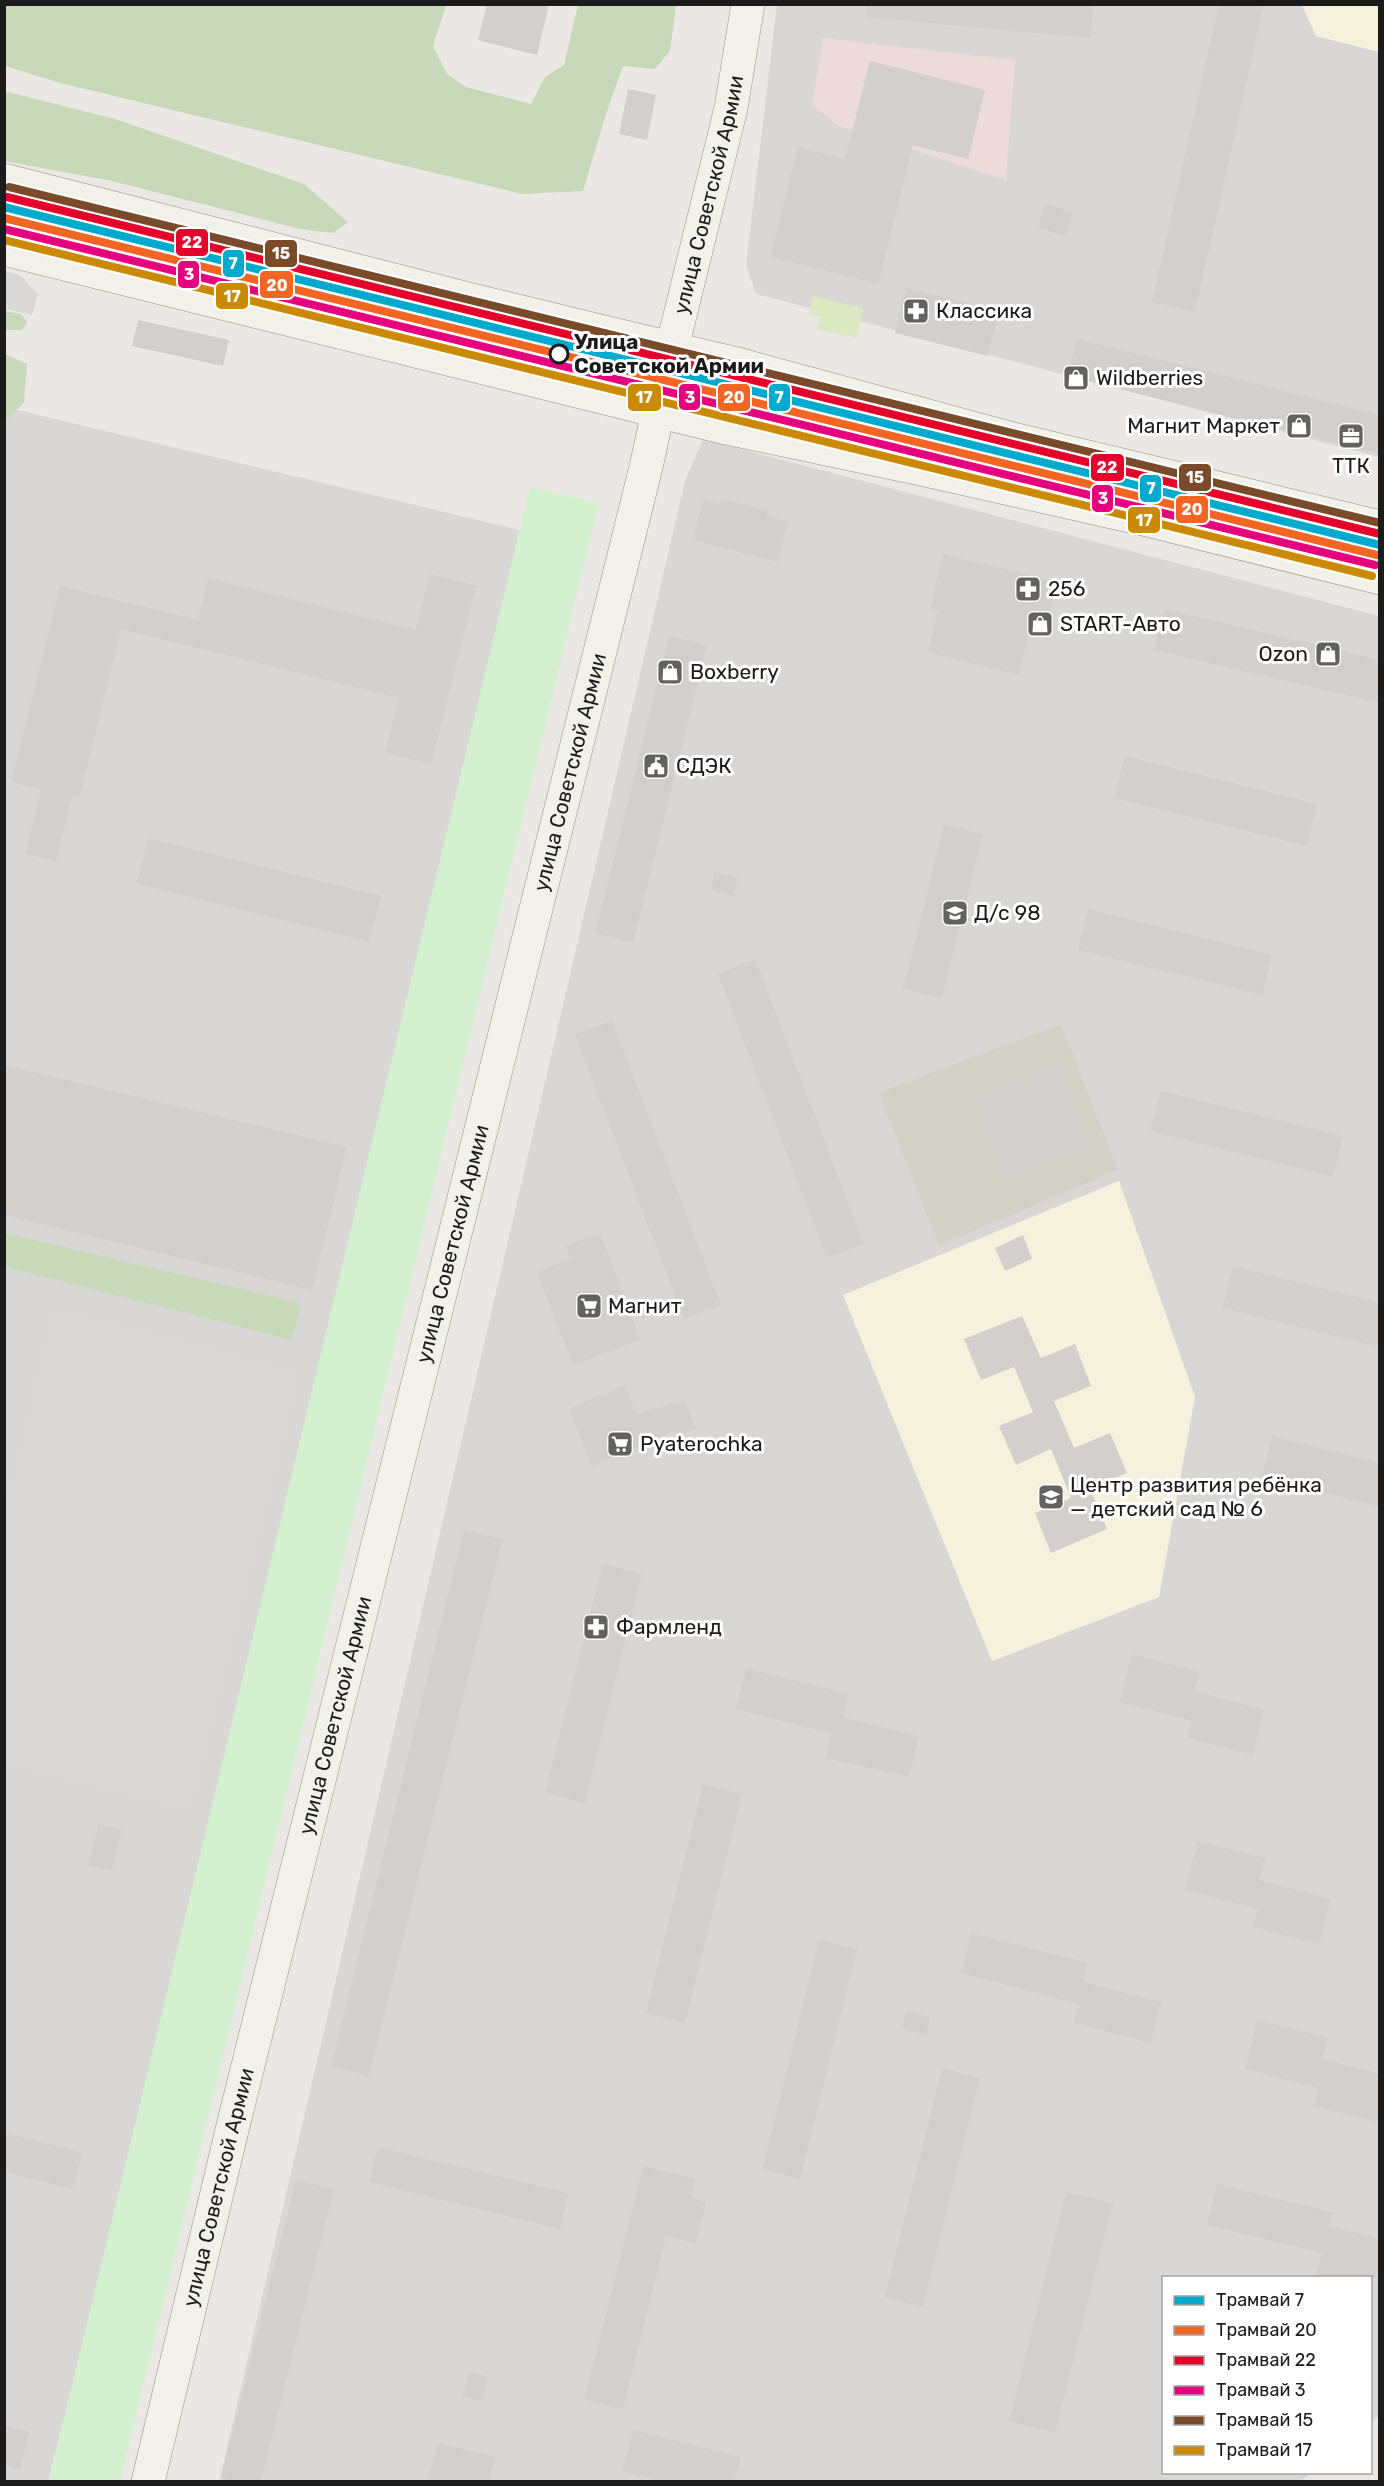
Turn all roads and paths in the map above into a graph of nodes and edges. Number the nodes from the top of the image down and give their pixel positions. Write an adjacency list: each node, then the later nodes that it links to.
1 (748, 4): 4 (main road, улица Советской Армии)
2 (4, 180): 4 (main road)
3 (4, 249): 5 (main road)
4 (672, 348): 5 (main road, улица Советской Армии); 6 (main road)
5 (658, 411): 7 (main road); 8 (main road, улица Советской Армии)
6 (1380, 527)
7 (1380, 578)
8 (148, 2481)

